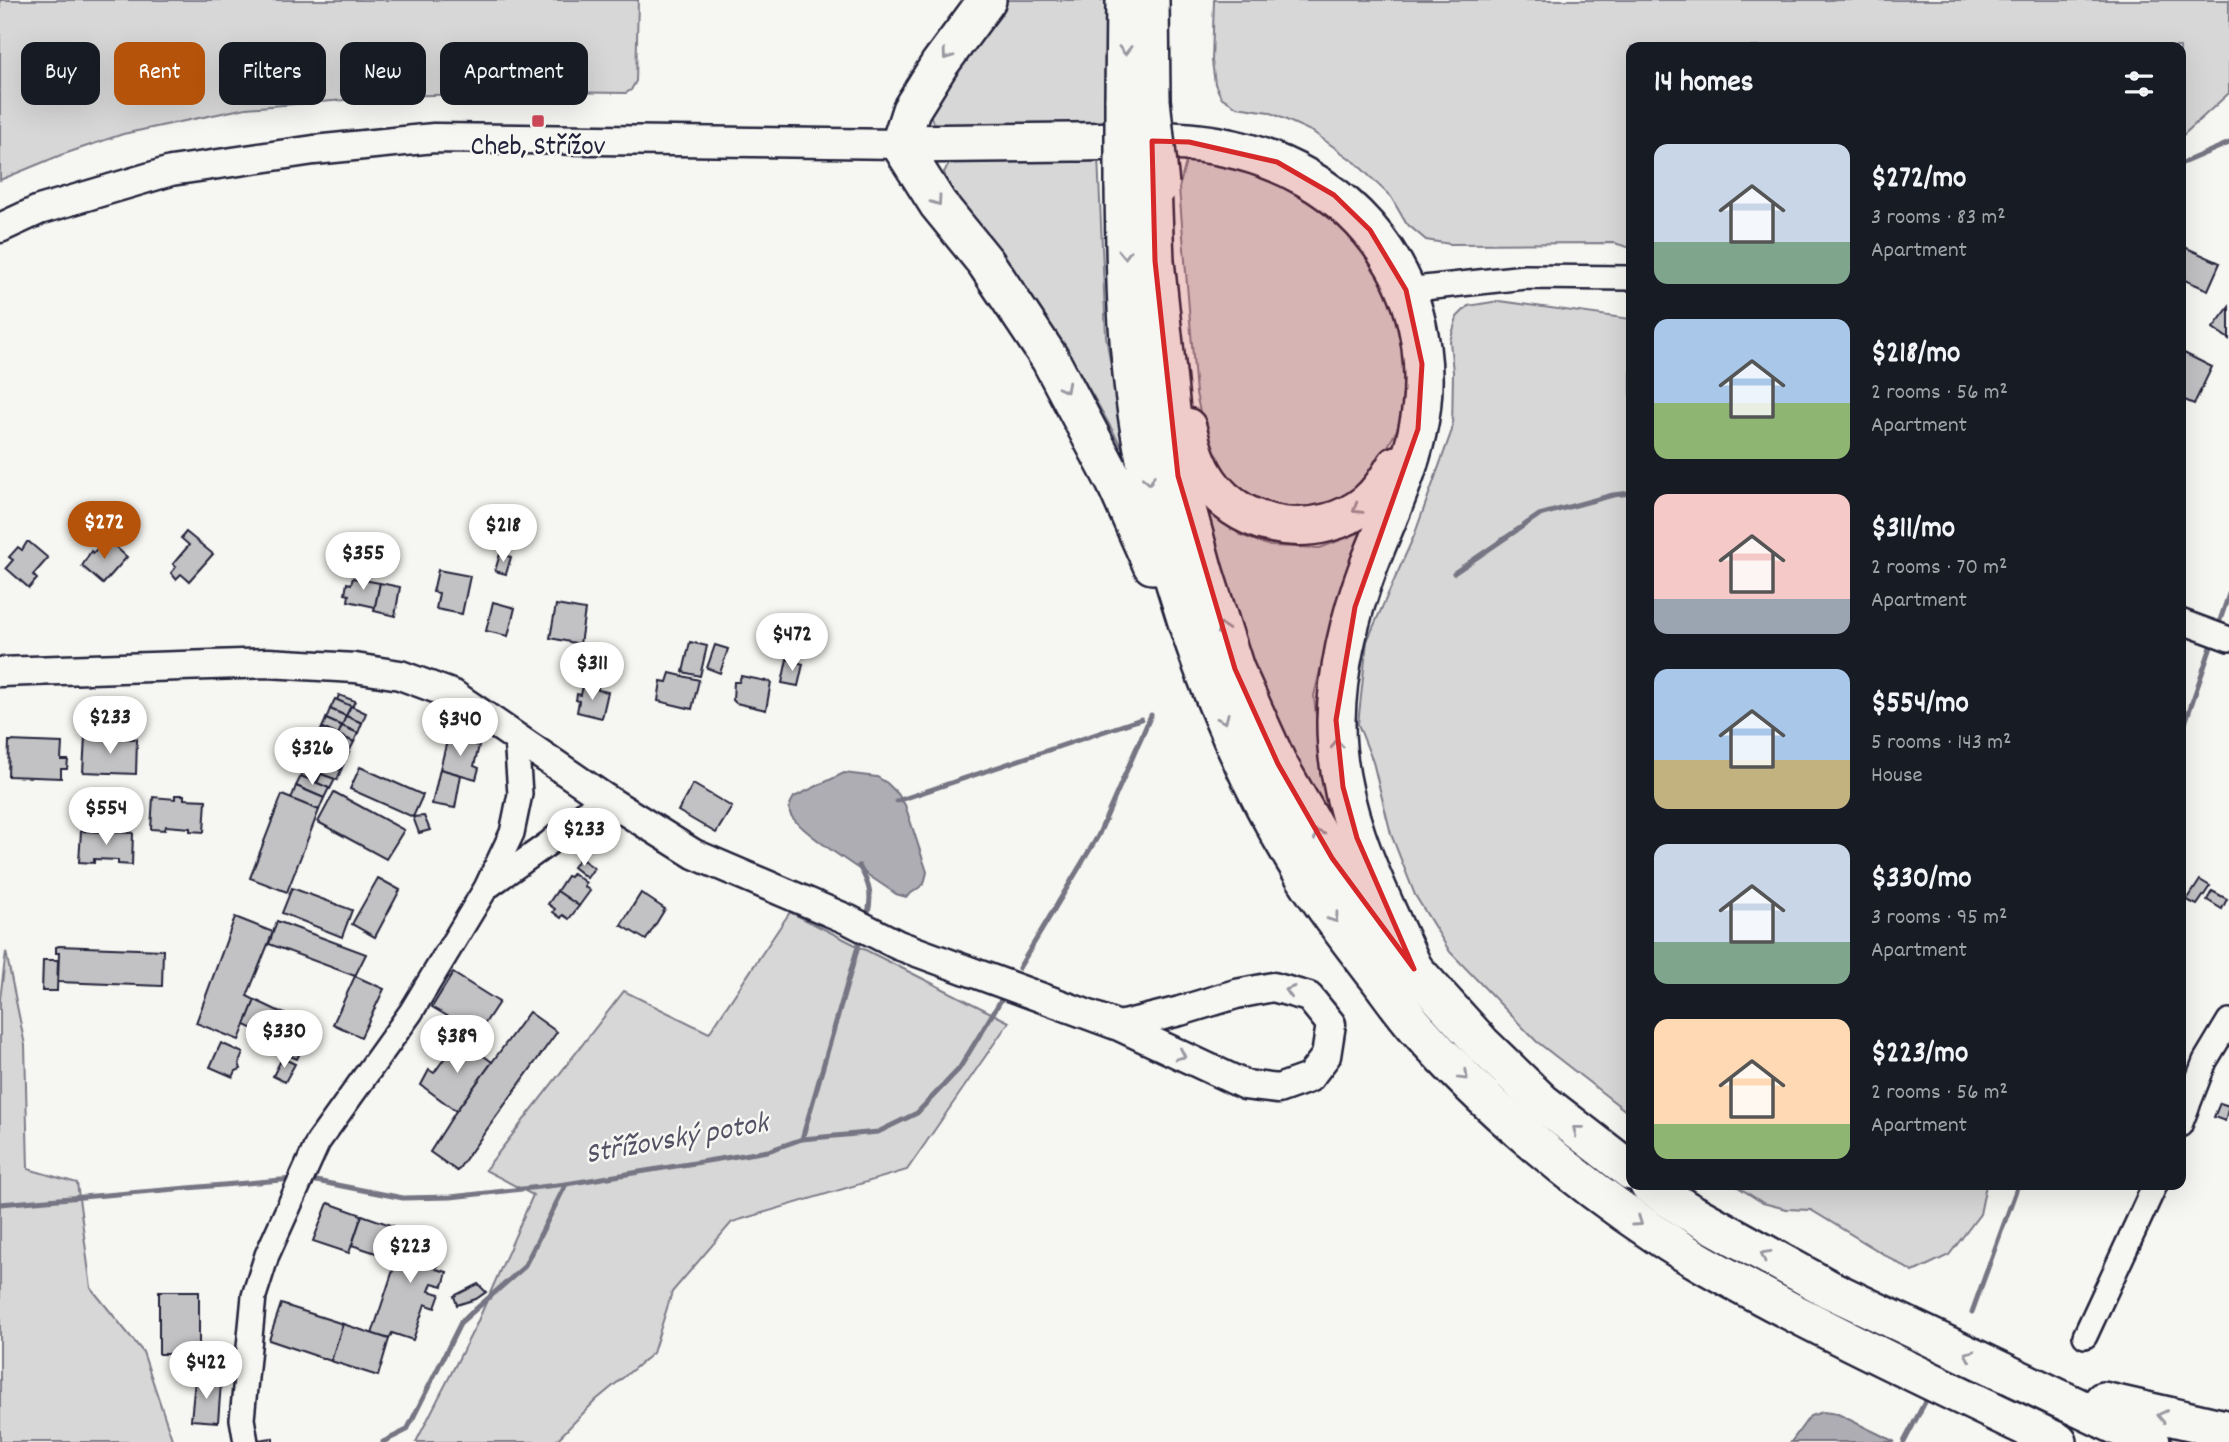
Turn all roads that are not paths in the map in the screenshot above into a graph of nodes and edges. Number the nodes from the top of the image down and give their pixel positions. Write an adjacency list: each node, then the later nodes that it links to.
1 (987, 0): 5 (highway, one-way to 5)
2 (1125, 0): 4 (highway, one-way to 4)
3 (1150, 0): 4 (highway)
4 (1138, 100): 6 (highway, bridge)
5 (900, 144): 7 (street); 9 (highway); 14 (highway, one-way to 14)
6 (1145, 185): 10 (highway, one-way to 6); 14 (highway, one-way to 14); 18 (highway, one-way to 6)
7 (0, 228)
8 (1626, 278): 9 (street)
9 (1406, 290): 10 (highway)
10 (1422, 388): 18 (highway, one-way to 10)
11 (2186, 623): 12 (street)
12 (2229, 639)
13 (0, 672): 15 (street)
14 (1205, 676): 26 (highway, one-way to 26)
15 (516, 737): 16 (street); 17 (street)
16 (603, 796): 17 (street); 20 (street)
17 (486, 888): 29 (street)
18 (1415, 969): 22 (highway, one-way to 18)
19 (2229, 1021): 21 (street)
20 (1119, 1026): 20 (street, one-way to 20)
21 (2186, 1110)
22 (1626, 1167)
23 (1656, 1190): 27 (highway, one-way to 23)
24 (2153, 1190): 25 (street)
25 (2085, 1336)
26 (1850, 1343): 30 (highway); 31 (highway)
27 (2031, 1384): 28 (highway, one-way to 27); 32 (highway)
28 (2229, 1430)
29 (246, 1442)
30 (2009, 1442)
31 (2058, 1442)
32 (2151, 1442)

